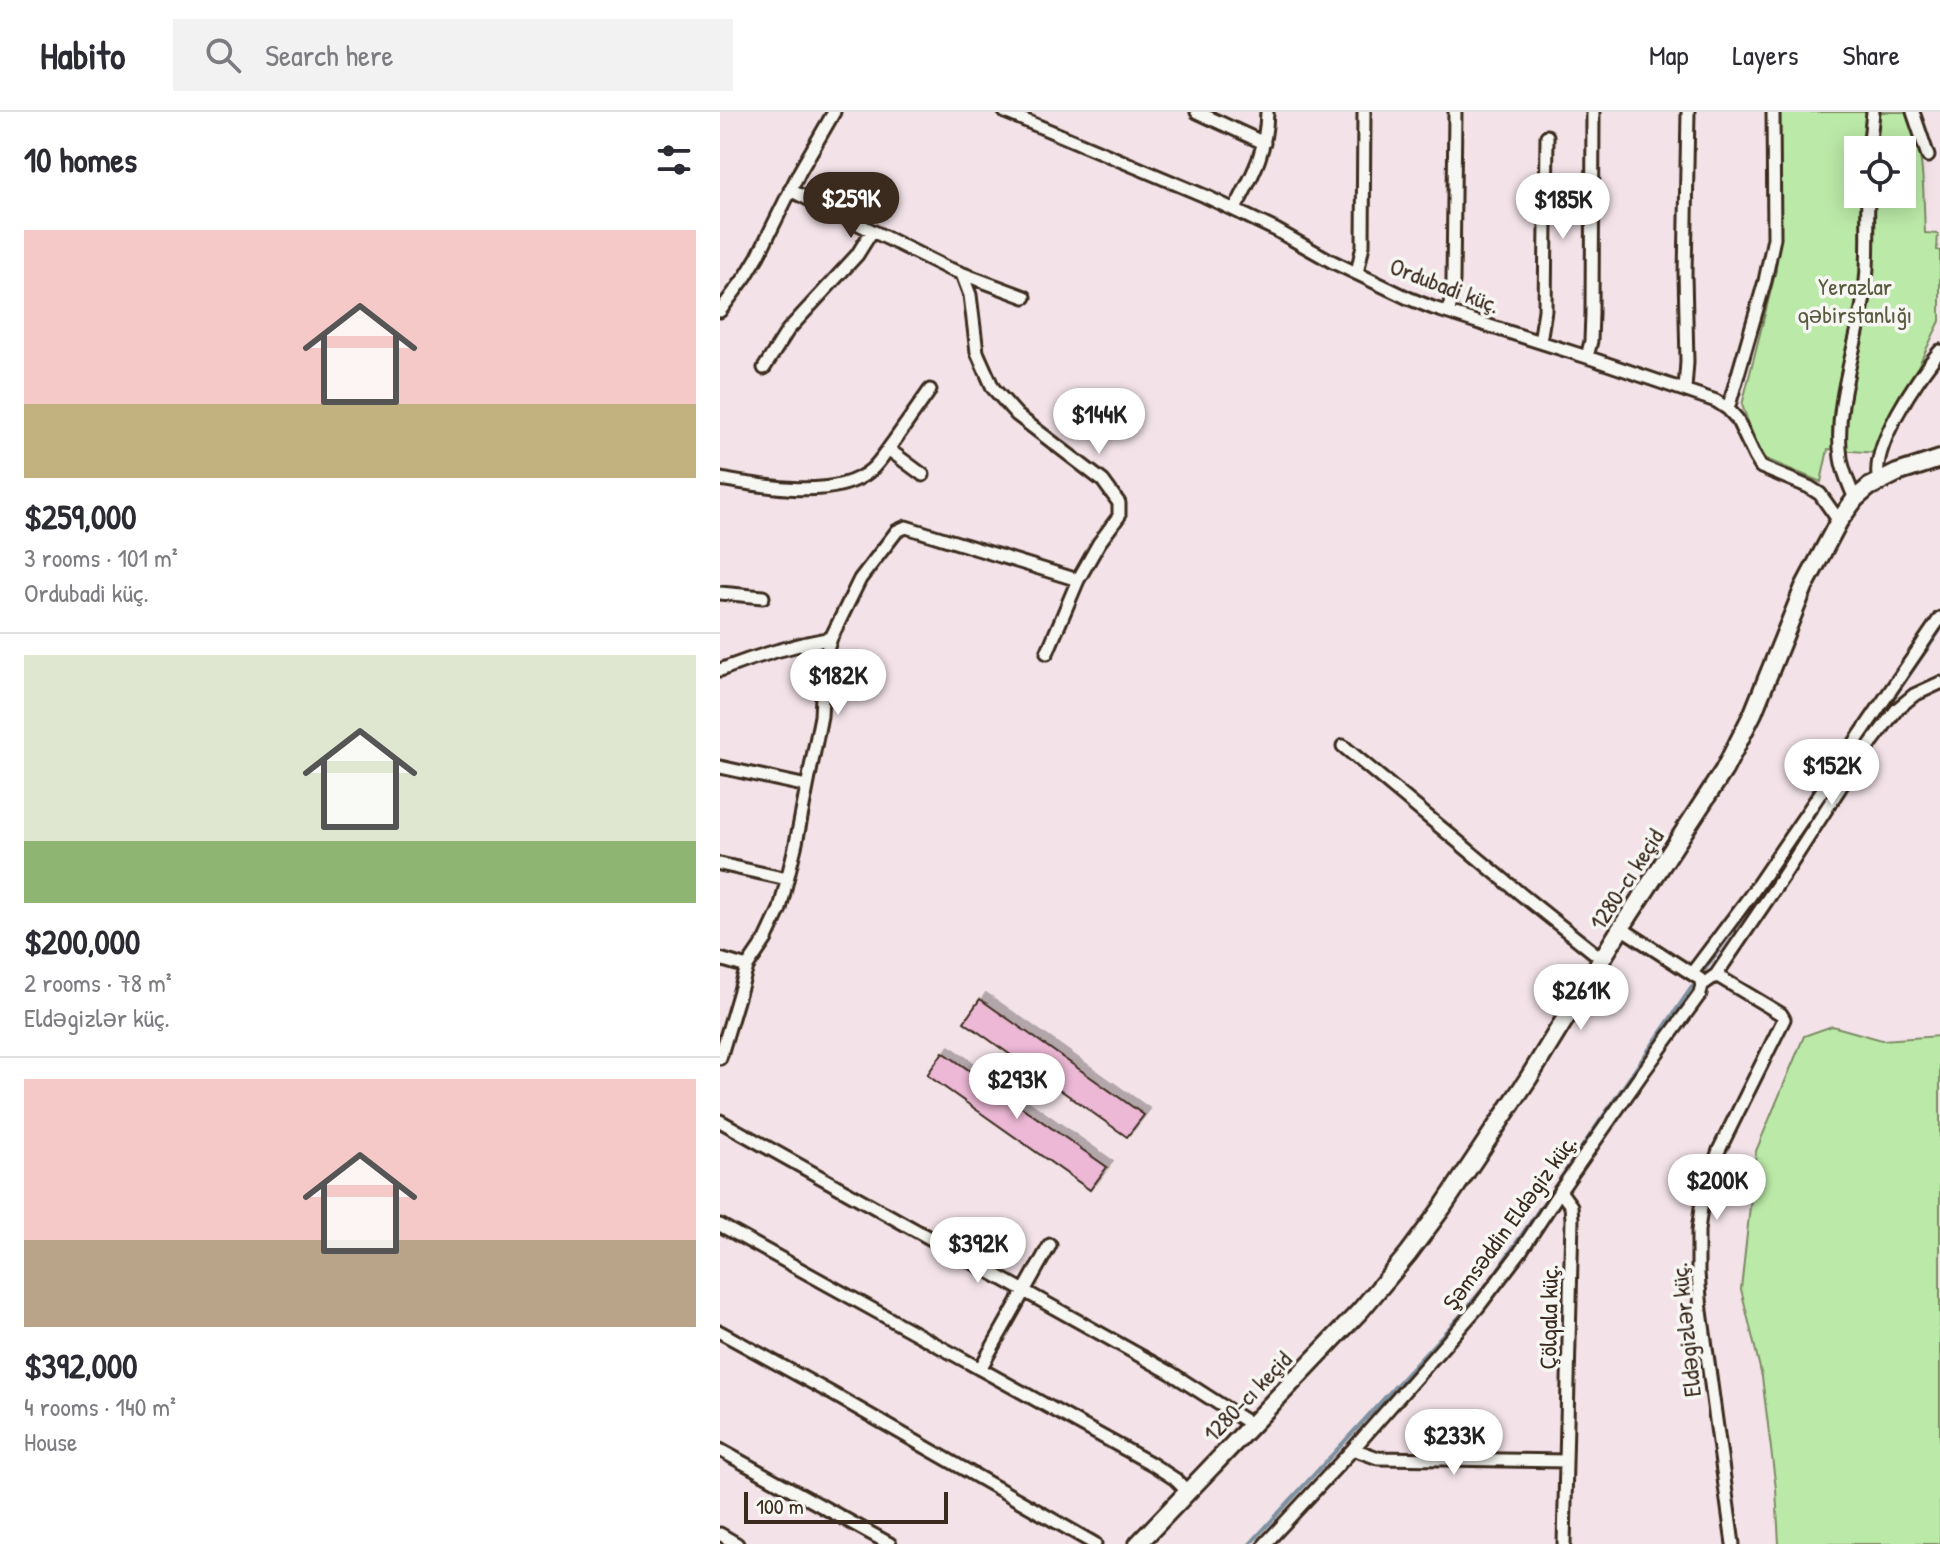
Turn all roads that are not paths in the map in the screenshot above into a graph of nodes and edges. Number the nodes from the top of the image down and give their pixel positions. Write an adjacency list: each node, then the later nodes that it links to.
1 (834, 112): 17 (street)
2 (1005, 112): 12 (street, Ordubadi küç.)
3 (1197, 112): 15 (street)
4 (1267, 112): 15 (street)
5 (1364, 112): 21 (street)
6 (1455, 112): 25 (street)
7 (1593, 112): 28 (street)
8 (1688, 112): 30 (street)
9 (1773, 112): 32 (street)
10 (1873, 112): 14 (street)
11 (1913, 112): 16 (street)
12 (1024, 116): 19 (street, Ordubadi küç.)
13 (1547, 136): 26 (street)
14 (1870, 136)
15 (1264, 143): 19 (street)
16 (1928, 156)
17 (790, 190): 20 (street); 24 (street)
18 (1868, 208): 38 (street)
19 (1235, 209): 21 (street, Ordubadi küç.)
20 (872, 231): 22 (street); 29 (street)
21 (1357, 273): 25 (street, Ordubadi küç.)
22 (962, 274): 23 (street); 40 (street)
23 (1025, 297)
24 (720, 311)
25 (1449, 313): 26 (street, Ordubadi küç.)
26 (1540, 342): 28 (street, Ordubadi küç.)
27 (1940, 351): 37 (street)
28 (1587, 357): 30 (street, Ordubadi küç.)
29 (764, 368)
30 (1685, 389): 32 (street, Ordubadi küç.)
31 (930, 390): 33 (street)
32 (1728, 409): 39 (street)
33 (888, 449): 35 (street); 36 (street)
34 (1940, 459): 37 (street, 1280-cı keçid)
35 (923, 475)
36 (720, 479)
37 (1879, 481): 38 (street, 1280-cı keçid)
38 (1855, 499): 39 (street, 1280-cı keçid)
39 (1839, 521): 53 (street, 1280-cı keçid)
40 (1078, 580): 44 (street); 45 (street)
41 (720, 593): 42 (street)
42 (763, 597)
43 (1940, 618): 57 (street)
44 (831, 638): 46 (street); 50 (street)
45 (1047, 653)
46 (720, 670)
47 (1940, 683): 58 (street)
48 (1343, 746): 55 (street)
49 (720, 767): 50 (street)
50 (807, 786): 52 (street)
51 (720, 864): 52 (street)
52 (787, 879): 56 (street)
53 (1621, 928): 55 (street, 1280-cı keçid); 57 (street)
54 (720, 959): 56 (street)
55 (1602, 959): 68 (street, 1280-cı keçid)
56 (747, 967): 60 (street)
57 (1692, 973): 59 (street)
58 (1716, 975): 59 (street); 80 (street, Eldəgizlər küç.)
59 (1702, 985): 62 (street, Şəmsəddin Eldəgiz küç.)
60 (721, 1053)
61 (720, 1121): 65 (street)
62 (1560, 1191): 69 (street, Şəmsəddin Eldəgiz küç.); 71 (street, Çölqala küç.)
63 (720, 1225): 67 (street)
64 (1050, 1245): 65 (street)
65 (1025, 1291): 67 (street); 68 (street)
66 (720, 1332): 76 (street)
67 (980, 1369): 72 (street)
68 (1252, 1425): 72 (street, 1280-cı keçid)
69 (1353, 1449): 71 (street); 78 (street, Şəmsəddin Eldəgiz küç.)
70 (720, 1450): 75 (street)
71 (1566, 1461): 79 (street, Çölqala küç.)
72 (1188, 1492): 77 (street, 1280-cı keçid)
73 (720, 1534): 74 (street)
74 (737, 1544)
75 (890, 1544)
76 (1095, 1544)
77 (1138, 1544)
78 (1265, 1544)
79 (1564, 1544)
80 (1733, 1544)

